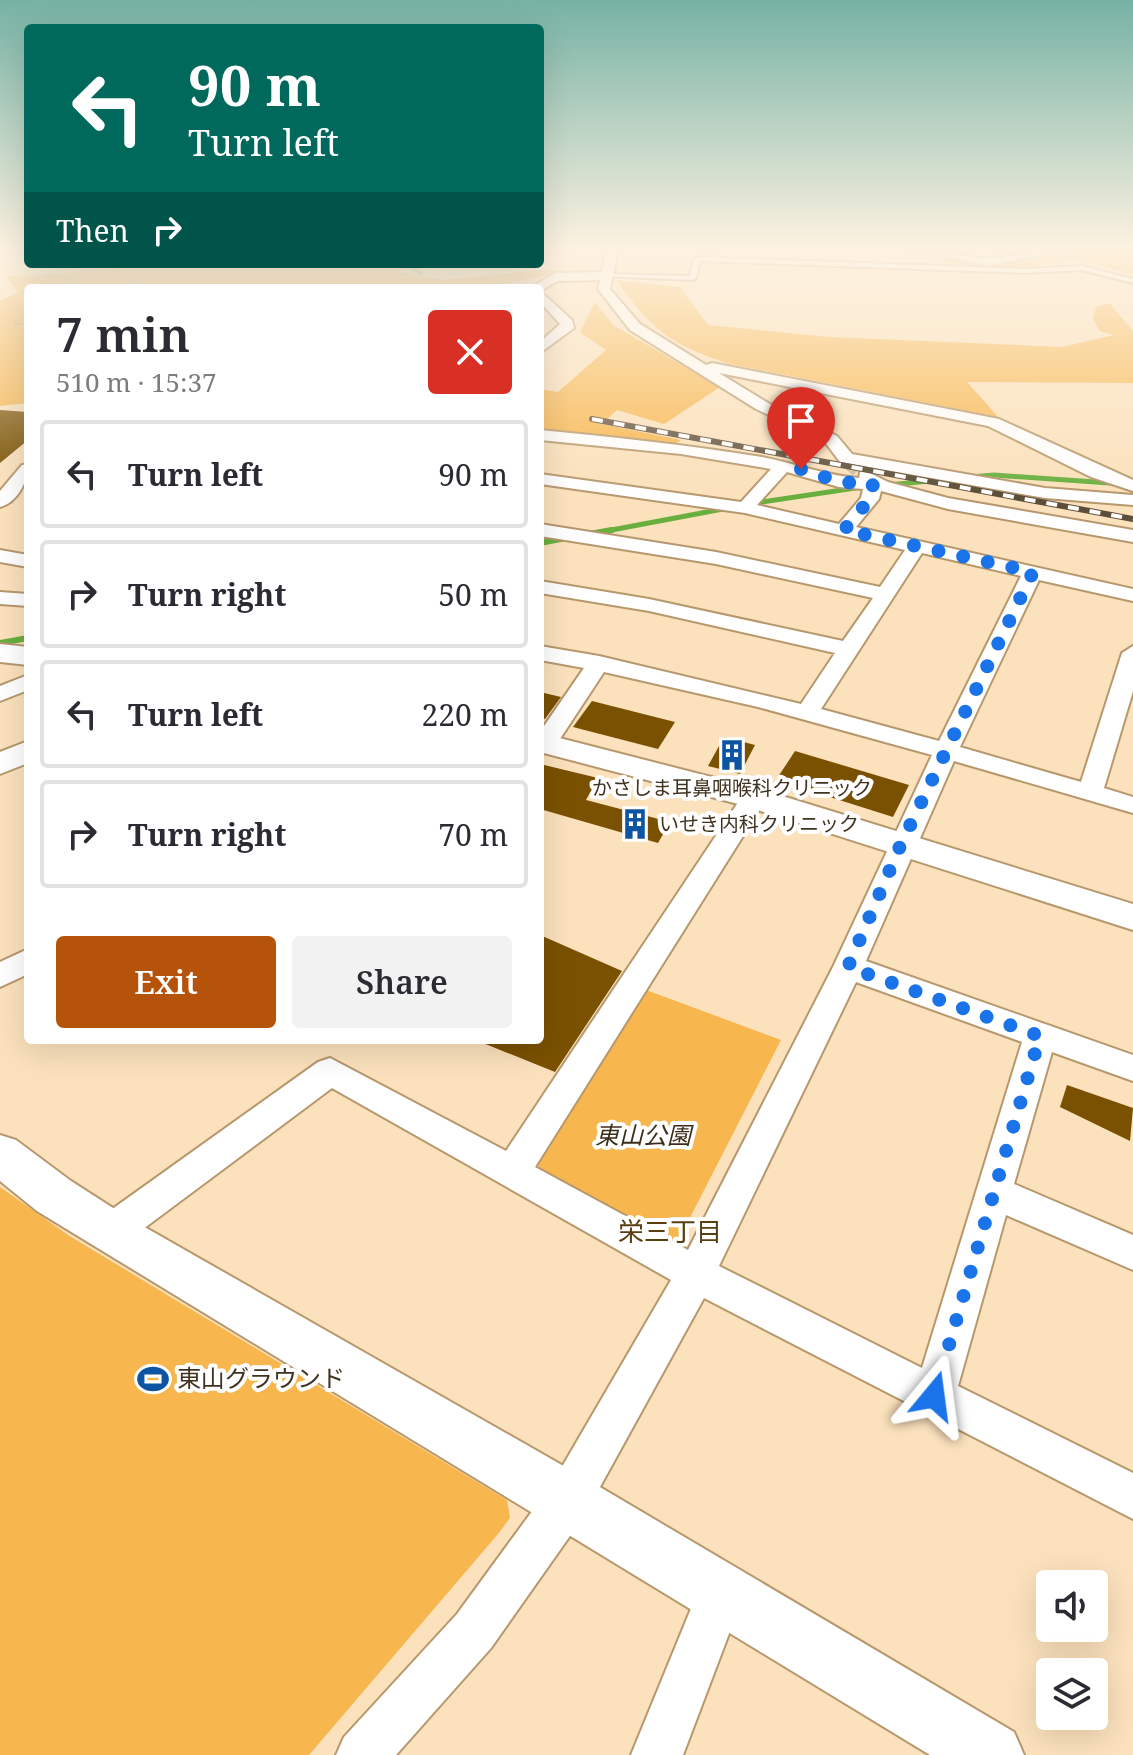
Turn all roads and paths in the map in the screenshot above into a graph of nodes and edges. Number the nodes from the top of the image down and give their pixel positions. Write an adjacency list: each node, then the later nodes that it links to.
1 (563, 331): 3 (street)
2 (642, 331): 4 (street)
3 (544, 346)
4 (700, 365): 10 (street); 12 (street)
5 (544, 435): 6 (street)
6 (783, 466): 9 (street); 14 (street)
7 (24, 474): 11 (street)
8 (544, 480): 14 (street)
9 (869, 480): 15 (street); 17 (street)
10 (1133, 486)
11 (1, 500): 13 (street)
12 (1133, 500)
13 (24, 503)
14 (745, 508): 15 (street)
15 (844, 530): 18 (street)
16 (544, 531): 23 (street)
17 (1133, 536)
18 (917, 546): 21 (street); 23 (street)
19 (0, 556): 20 (street)
20 (24, 560)
21 (1033, 572): 24 (street); 38 (street)
22 (544, 588): 27 (street)
23 (884, 594): 27 (street)
24 (1133, 595)
25 (0, 598): 26 (street)
26 (24, 600)
27 (848, 649): 33 (street)
28 (544, 654): 31 (street)
29 (1133, 655): 34 (street)
30 (21, 660): 32 (street)
31 (599, 663): 33 (street); 35 (street)
32 (0, 694)
33 (806, 714): 38 (street)
34 (1123, 723): 40 (street)
35 (544, 741)
36 (544, 742): 41 (street)
37 (24, 753): 39 (street)
38 (947, 754): 40 (street); 43 (street)
39 (0, 764)
40 (1090, 793): 42 (street)
41 (754, 798): 43 (street); 51 (street)
42 (1133, 805)
43 (901, 844): 44 (street); 46 (street)
44 (1133, 917)
45 (24, 962): 47 (street)
46 (848, 967): 48 (street); 55 (street)
47 (0, 976)
48 (1040, 1036): 49 (street); 52 (street)
49 (1133, 1068)
50 (0, 1154): 53 (street)
51 (511, 1174): 53 (street); 55 (street)
52 (993, 1192): 54 (street); 56 (street)
53 (110, 1232): 58 (street)
54 (1133, 1253)
55 (696, 1274): 56 (street); 58 (street)
56 (934, 1396): 57 (street)
57 (1133, 1497)
58 (568, 1500): 59 (street); 60 (street)
59 (721, 1594): 61 (street); 62 (street)
60 (362, 1755)
61 (657, 1755)
62 (991, 1755)

